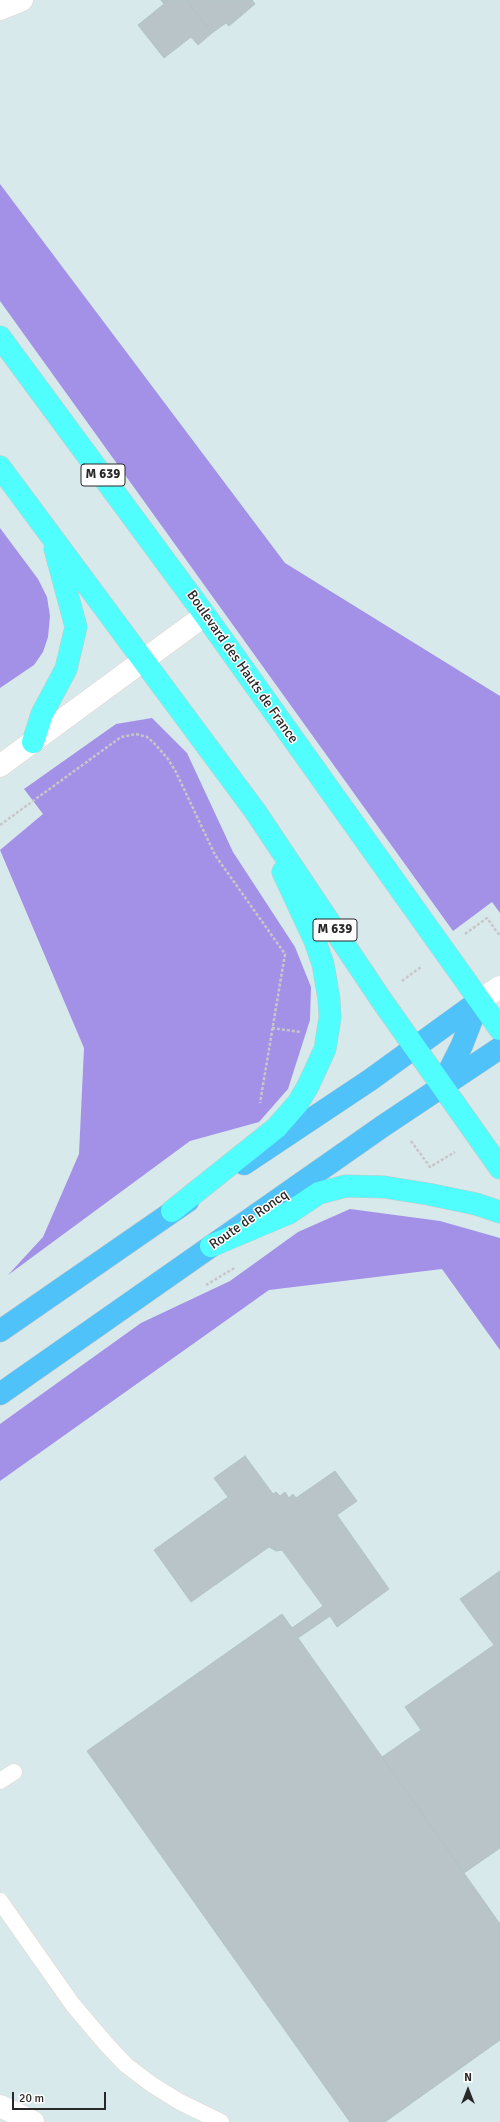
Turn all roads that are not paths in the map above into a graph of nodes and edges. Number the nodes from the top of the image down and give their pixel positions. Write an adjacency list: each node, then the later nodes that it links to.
1 (22, 0): 2 (street)
2 (0, 9)
3 (0, 337): 6 (highway, Boulevard des Hauts de France / M 639)
4 (0, 467): 5 (highway, M 639)
5 (51, 536): 7 (highway, M 639); 8 (highway)
6 (205, 615): 7 (street); 12 (highway, Boulevard des Hauts de France / M 639)
7 (143, 660): 8 (street); 10 (highway, M 639)
8 (33, 742): 9 (street)
9 (0, 766)
10 (255, 811): 16 (highway, M 639); 20 (highway)
11 (500, 987): 12 (street)
12 (479, 1001): 13 (highway, Boulevard des Hauts de France / M 639); 15 (main road); 16 (main road)
13 (500, 1029)
14 (500, 1043): 15 (main road)
15 (462, 1045): 16 (main road); 18 (main road)
16 (415, 1048): 18 (highway, M 639); 20 (main road)
17 (500, 1048): 18 (main road, Route de Roncq)
18 (442, 1085): 19 (highway, M 639); 22 (main road, Route de Roncq)
19 (500, 1168)
20 (172, 1211): 23 (main road)
21 (500, 1212): 22 (highway)
22 (211, 1246): 24 (main road, Route de Roncq)
23 (0, 1331)
24 (0, 1394)
25 (14, 1772): 26 (lane)
26 (0, 1781)
27 (0, 1901): 30 (lane)
28 (0, 2106): 29 (street)
29 (33, 2122)
30 (221, 2122)

